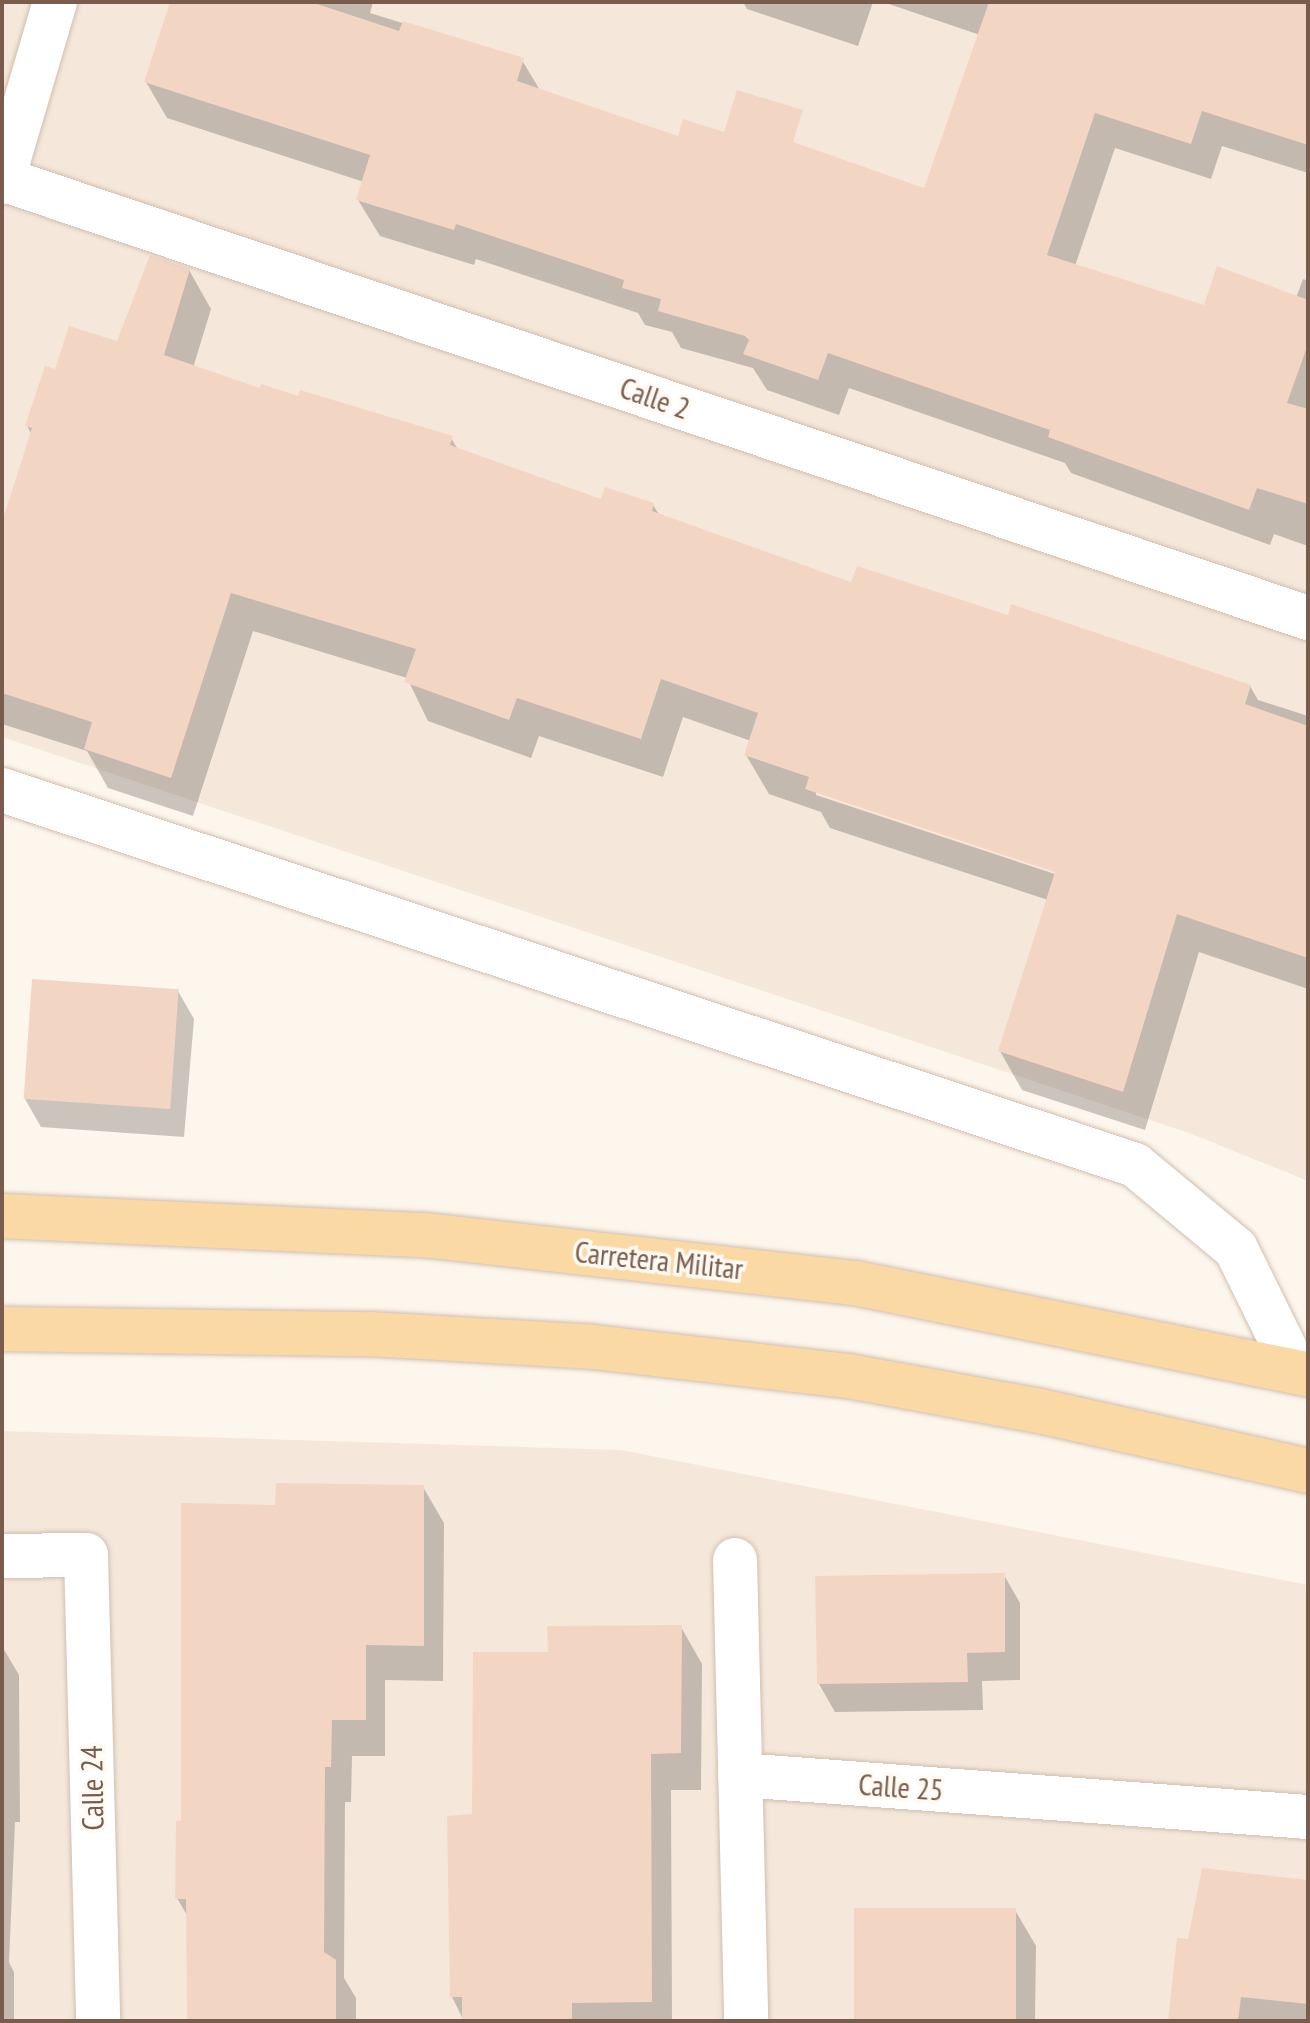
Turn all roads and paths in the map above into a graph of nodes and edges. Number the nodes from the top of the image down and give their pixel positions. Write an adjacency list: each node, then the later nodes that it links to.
1 (55, 2): 2 (street)
2 (2, 180): 3 (street, Calle 2)
3 (1308, 618)
4 (2, 790): 7 (street)
5 (2, 1216): 7 (main road, Carretera Militar)
6 (2, 1329): 8 (main road)
7 (1302, 1372)
8 (1308, 1471)
9 (2, 1556): 13 (street, Calle 24)
10 (735, 1560): 11 (street)
11 (740, 1775): 12 (street, Calle 25); 14 (street)
12 (1308, 1817)
13 (98, 2021)
14 (746, 2021)

